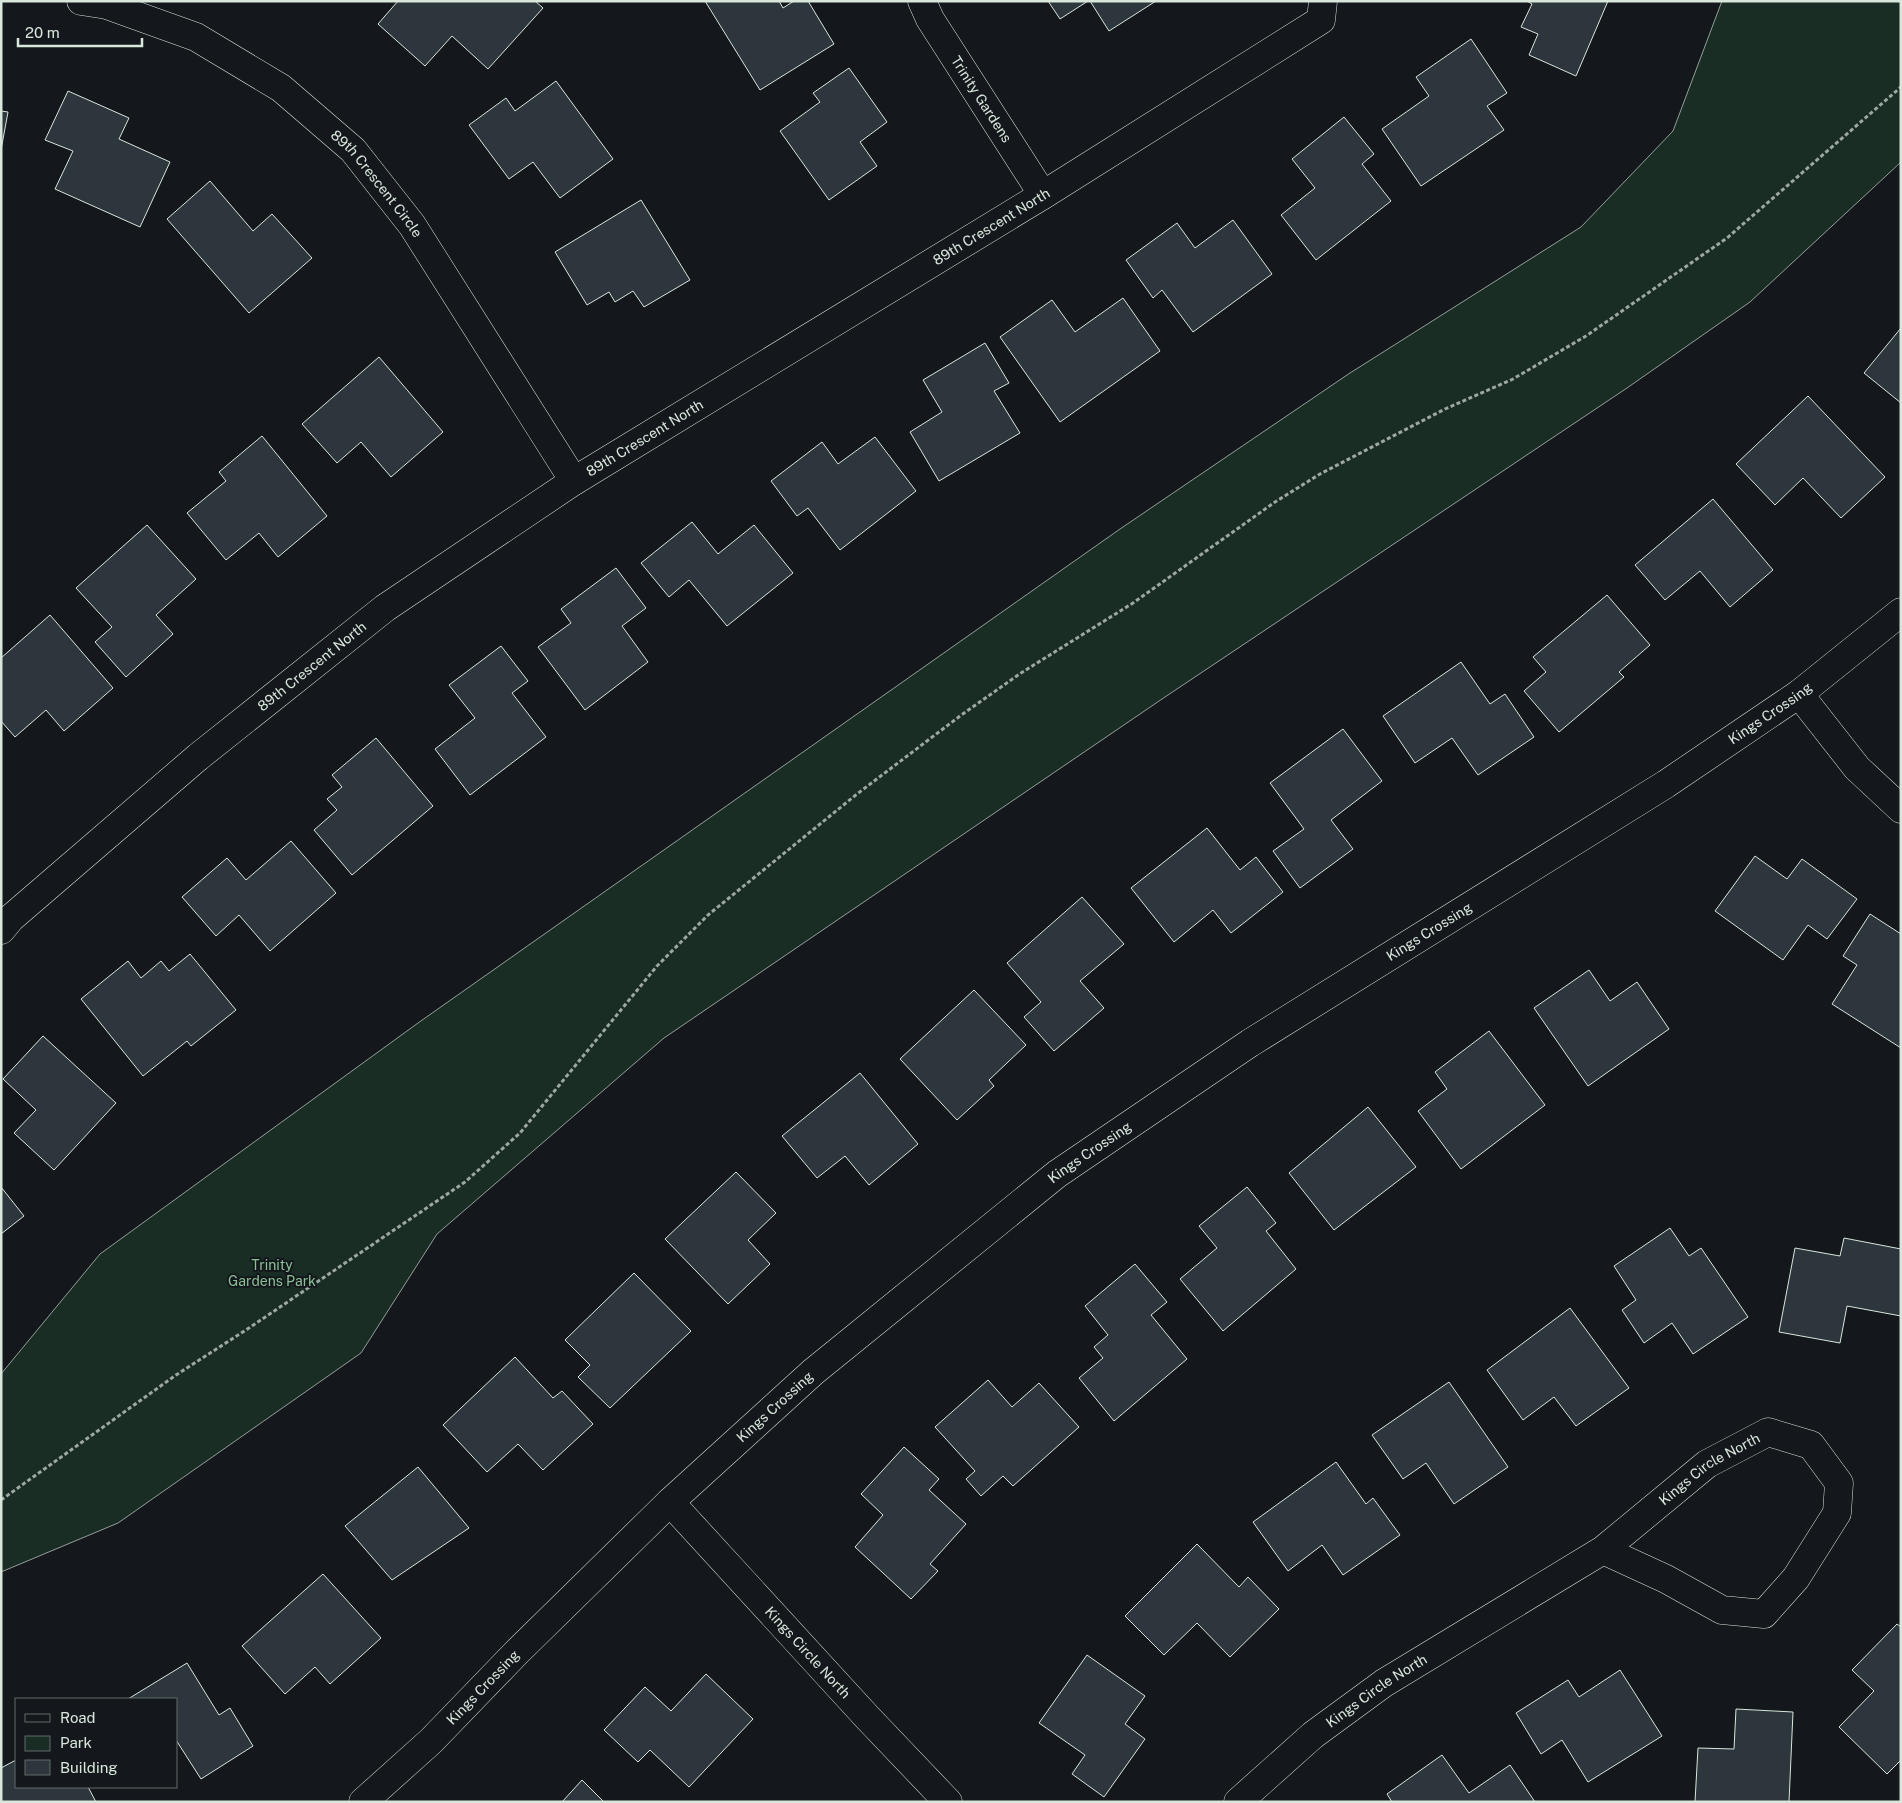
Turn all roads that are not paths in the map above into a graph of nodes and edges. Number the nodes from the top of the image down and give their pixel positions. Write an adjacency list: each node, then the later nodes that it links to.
1 (82, 1): 5 (street, 89th Crescent Circle)
2 (922, 1): 4 (street, Trinity Gardens)
3 (1323, 1): 4 (street, 89th Crescent North)
4 (1044, 195): 5 (street, 89th Crescent North)
5 (574, 481): 9 (street, 89th Crescent North)
6 (1901, 612): 7 (street, Kings Crossing)
7 (1798, 694): 8 (street); 10 (street, Kings Crossing)
8 (1901, 809)
9 (5, 918)
10 (670, 1502): 12 (street, Kings Crossing); 13 (street, Kings Circle North)
11 (1603, 1550): 11 (street, Kings Circle North); 14 (street, Kings Circle North)
12 (363, 1802)
13 (948, 1802)
14 (1238, 1802)

